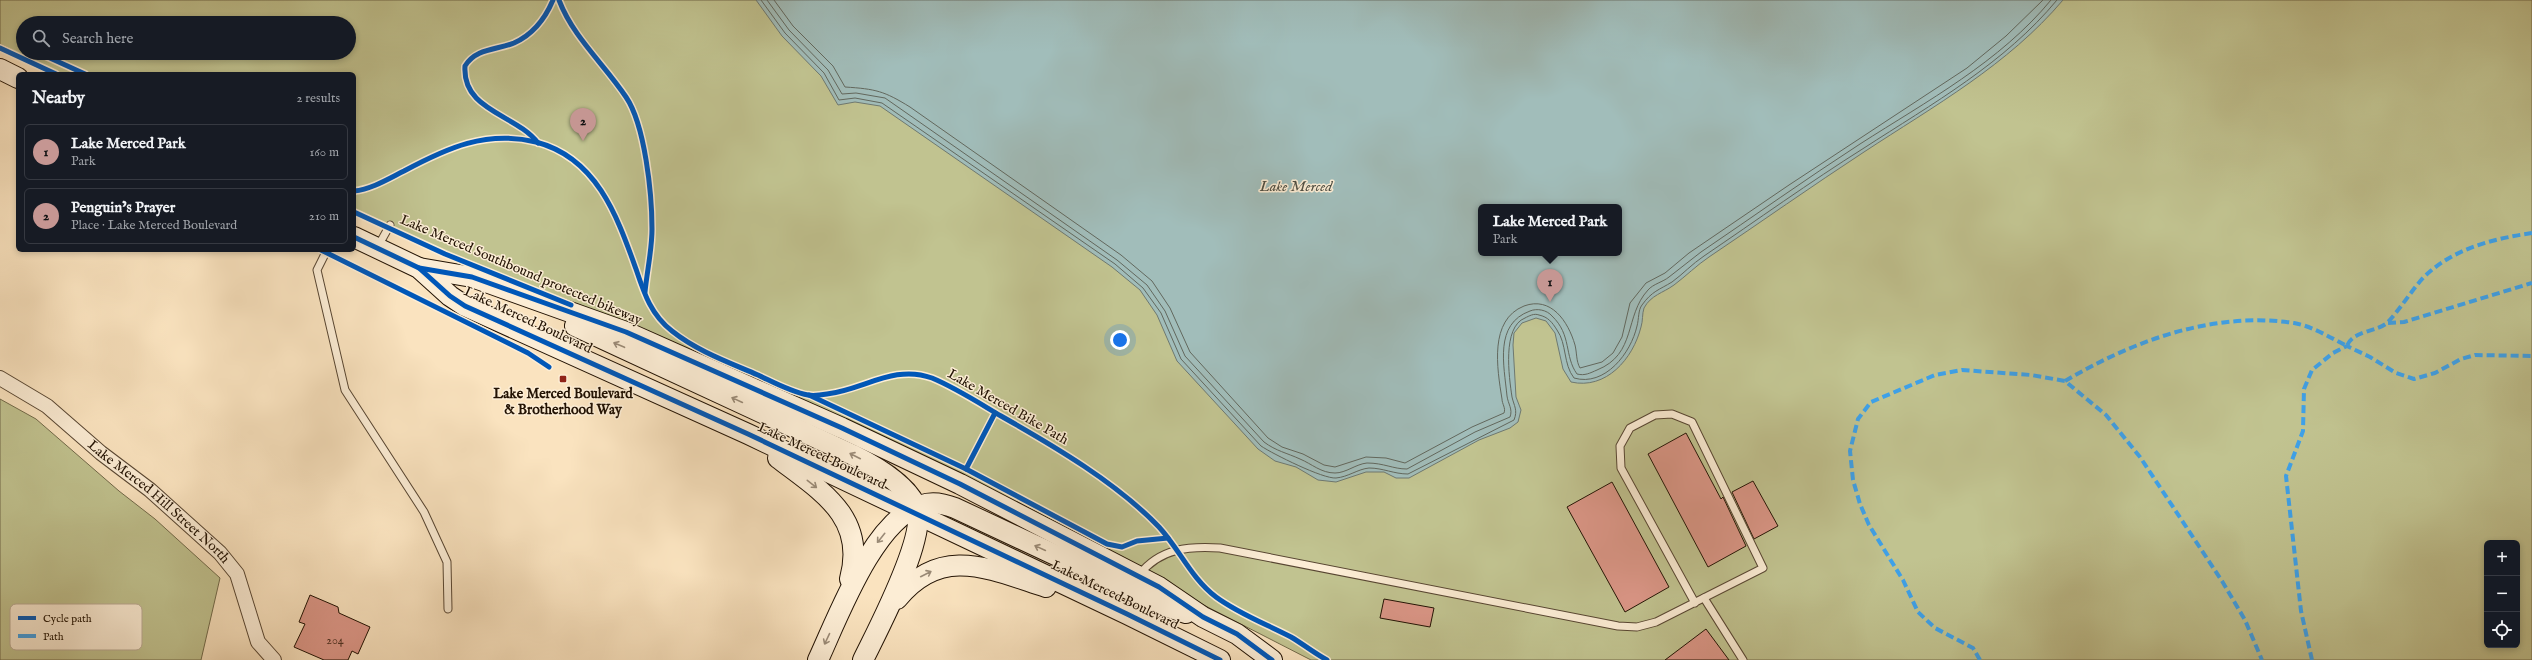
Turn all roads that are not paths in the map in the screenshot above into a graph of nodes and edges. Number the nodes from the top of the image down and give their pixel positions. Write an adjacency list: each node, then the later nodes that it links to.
1 (0, 69): 2 (main road)
2 (16, 77)
3 (390, 225): 5 (lane)
4 (356, 238): 5 (main road, Lake Merced Boulevard)
5 (377, 248): 7 (main road, Lake Merced Boulevard)
6 (326, 252): 15 (lane)
7 (419, 268): 8 (main road, Lake Merced Boulevard); 10 (main road, Lake Merced Boulevard)
8 (472, 277): 11 (main road, one-way to 8); 12 (main road, Lake Merced Boulevard)
9 (0, 378): 20 (street, Lake Merced Hill Street North)
10 (748, 434): 11 (main road, Lake Merced Boulevard); 18 (main road, one-way to 18)
11 (915, 511): 16 (main road, Lake Merced Boulevard); 17 (main road, one-way to 11); 18 (main road, one-way to 18); 19 (main road)
12 (1138, 577): 14 (lane); 17 (main road, Lake Merced Boulevard)
13 (1704, 598): 14 (lane); 14 (lane); 25 (lane)
14 (1695, 603)
15 (448, 609)
16 (1127, 614): 19 (main road, one-way to 16); 23 (main road, Lake Merced Boulevard)
17 (1203, 617): 24 (main road, Lake Merced Boulevard)
18 (837, 618): 21 (main road, one-way to 21)
19 (875, 635): 22 (main road)
20 (274, 660)
21 (818, 660)
22 (863, 660)
23 (1220, 660)
24 (1272, 660)
25 (1743, 660)

